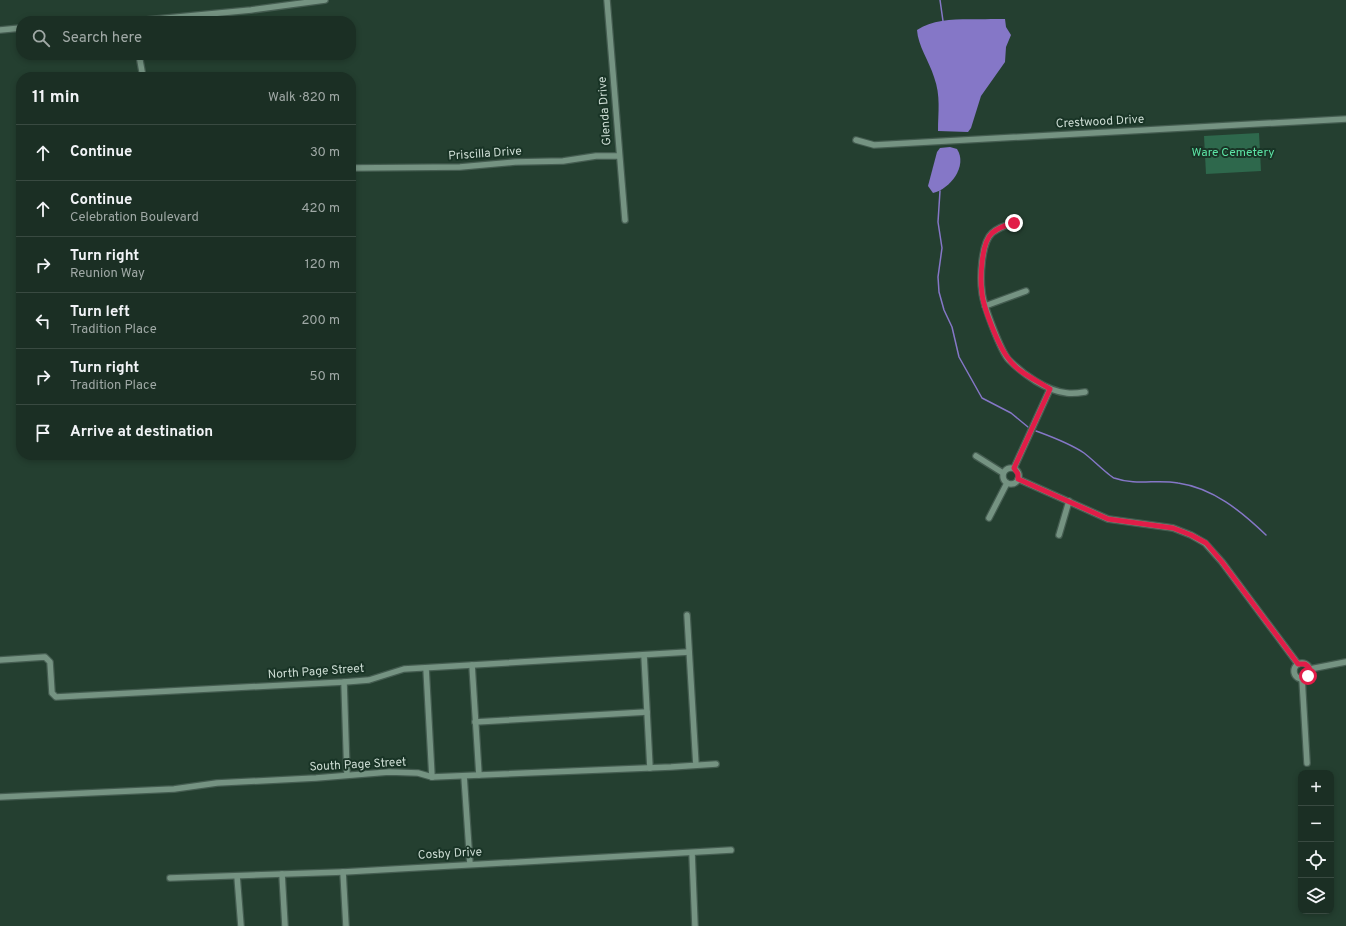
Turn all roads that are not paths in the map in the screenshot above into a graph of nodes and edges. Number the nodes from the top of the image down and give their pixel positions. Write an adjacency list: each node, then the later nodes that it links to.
1 (325, 0): 3 (street)
2 (607, 0): 10 (street, Glenda Drive)
3 (188, 16)
4 (16, 28): 5 (street)
5 (0, 30)
6 (140, 60): 7 (street)
7 (142, 72)
8 (1346, 119): 9 (street, Crestwood Drive)
9 (856, 140)
10 (619, 156): 11 (street, Priscilla Drive); 12 (street, Glenda Drive)
11 (356, 168)
12 (625, 220)
13 (1014, 223): 15 (street)
14 (1026, 291): 15 (street)
15 (985, 306): 16 (street)
16 (1050, 389): 17 (street); 19 (street)
17 (1085, 392)
18 (976, 456): 20 (street)
19 (1014, 468): 20 (street); 21 (street)
20 (1003, 473): 22 (street)
21 (1018, 479): 22 (street); 23 (street)
22 (1007, 483): 24 (street)
23 (1070, 501): 25 (street); 31 (street)
24 (989, 518)
25 (1059, 535)
26 (686, 615): 27 (street)
27 (689, 652): 28 (street, North Page Street); 41 (street)
28 (644, 655): 32 (street, North Page Street); 37 (street)
29 (0, 660): 36 (street, North Page Street)
30 (1346, 662): 34 (street)
31 (1298, 664): 34 (street); 35 (street)
32 (472, 665): 33 (street, North Page Street); 38 (street)
33 (426, 668): 36 (street, North Page Street); 46 (street)
34 (1310, 669): 35 (street)
35 (1302, 678): 39 (street)
36 (344, 682): 43 (street)
37 (647, 712): 38 (street); 42 (street)
38 (475, 722): 44 (street)
39 (1307, 763)
40 (716, 764): 41 (street, South Page Street)
41 (696, 765): 42 (street, South Page Street)
42 (650, 768): 44 (street, South Page Street)
43 (347, 774): 46 (street, South Page Street); 47 (street, South Page Street)
44 (479, 775): 45 (street, South Page Street)
45 (464, 776): 46 (street, South Page Street); 50 (street)
46 (432, 777)
47 (0, 797)
48 (731, 850): 49 (street, Cosby Drive)
49 (692, 853): 50 (street, Cosby Drive); 58 (street)
50 (470, 864): 51 (street, Cosby Drive)
51 (343, 872): 52 (street, Cosby Drive); 57 (street)
52 (282, 874): 53 (street, Cosby Drive); 56 (street)
53 (237, 876): 54 (street, Cosby Drive); 55 (street)
54 (170, 878)
55 (241, 926)
56 (285, 926)
57 (346, 926)
58 (695, 926)

